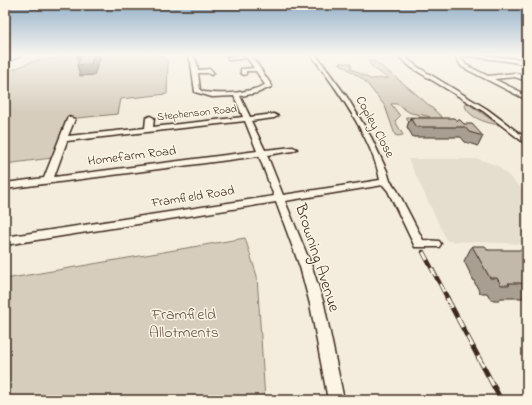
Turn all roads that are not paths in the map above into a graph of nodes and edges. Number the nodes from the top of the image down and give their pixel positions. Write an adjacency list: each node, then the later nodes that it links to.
1 (196, 74): 8 (street)
2 (262, 74): 8 (street)
3 (328, 74): 20 (street, Copley Close)
4 (425, 74): 16 (street)
5 (479, 74): 6 (street)
6 (487, 78): 7 (street); 9 (street)
7 (527, 79)
8 (236, 93): 12 (street, Browning Avenue)
9 (527, 98)
10 (274, 116): 12 (street)
11 (150, 118): 14 (street, Stephenson Road)
12 (248, 119): 14 (street, Stephenson Road); 18 (street, Browning Avenue)
13 (71, 120): 15 (street)
14 (149, 130): 15 (street, Stephenson Road)
15 (64, 139): 19 (street)
16 (527, 143)
17 (293, 149): 18 (street)
18 (262, 153): 19 (street, Homefarm Road); 22 (street, Browning Avenue)
19 (48, 180): 21 (street, Homefarm Road)
20 (385, 182): 22 (street, Framfield Road); 24 (street, Copley Close)
21 (5, 186)
22 (279, 198): 23 (street, Framfield Road); 25 (street, Browning Avenue)
23 (5, 241)
24 (436, 244)
25 (336, 400)

